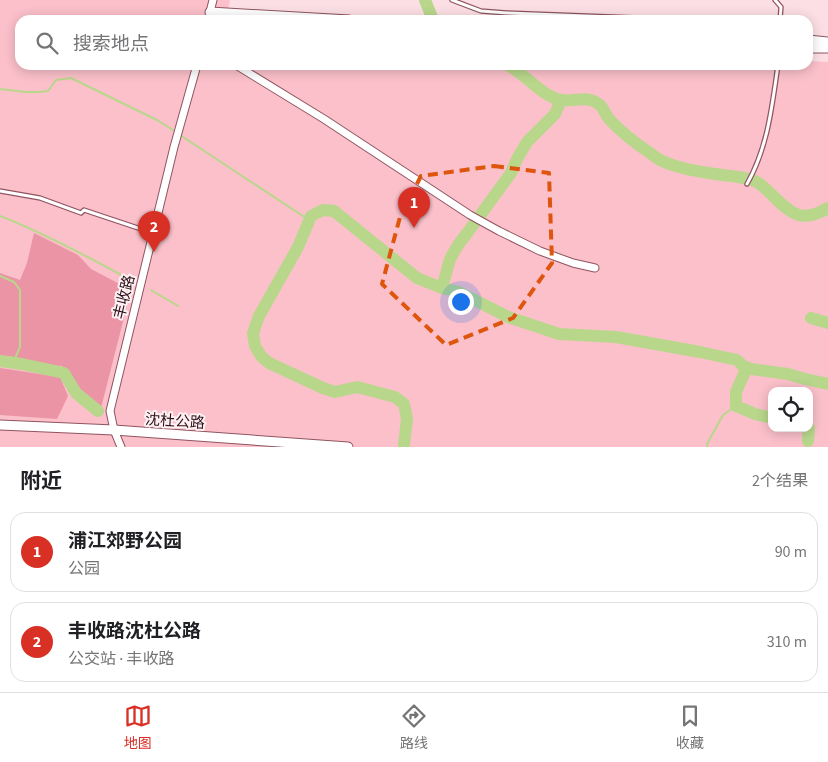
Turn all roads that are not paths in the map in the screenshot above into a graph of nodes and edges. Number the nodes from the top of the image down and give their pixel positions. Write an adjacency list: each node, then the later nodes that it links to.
1 (213, 0): 4 (street)
2 (452, 0): 5 (lane)
3 (775, 0): 6 (lane)
4 (209, 15)
5 (533, 15)
6 (780, 15)
7 (813, 40): 8 (street)
8 (828, 42)
9 (813, 48): 10 (street)
10 (828, 48)
11 (196, 70): 16 (street, 丰收路)
12 (244, 70): 17 (street)
13 (777, 70): 14 (lane)
14 (747, 184)
15 (0, 191): 16 (lane)
16 (154, 234): 19 (street, 丰收路)
17 (595, 268)
18 (0, 425): 19 (street, 沈杜公路)
19 (114, 430): 20 (street, 沈杜公路); 21 (street, 丰收路)
20 (300, 446): 22 (street, 沈杜公路)
21 (121, 447)
22 (348, 447)

